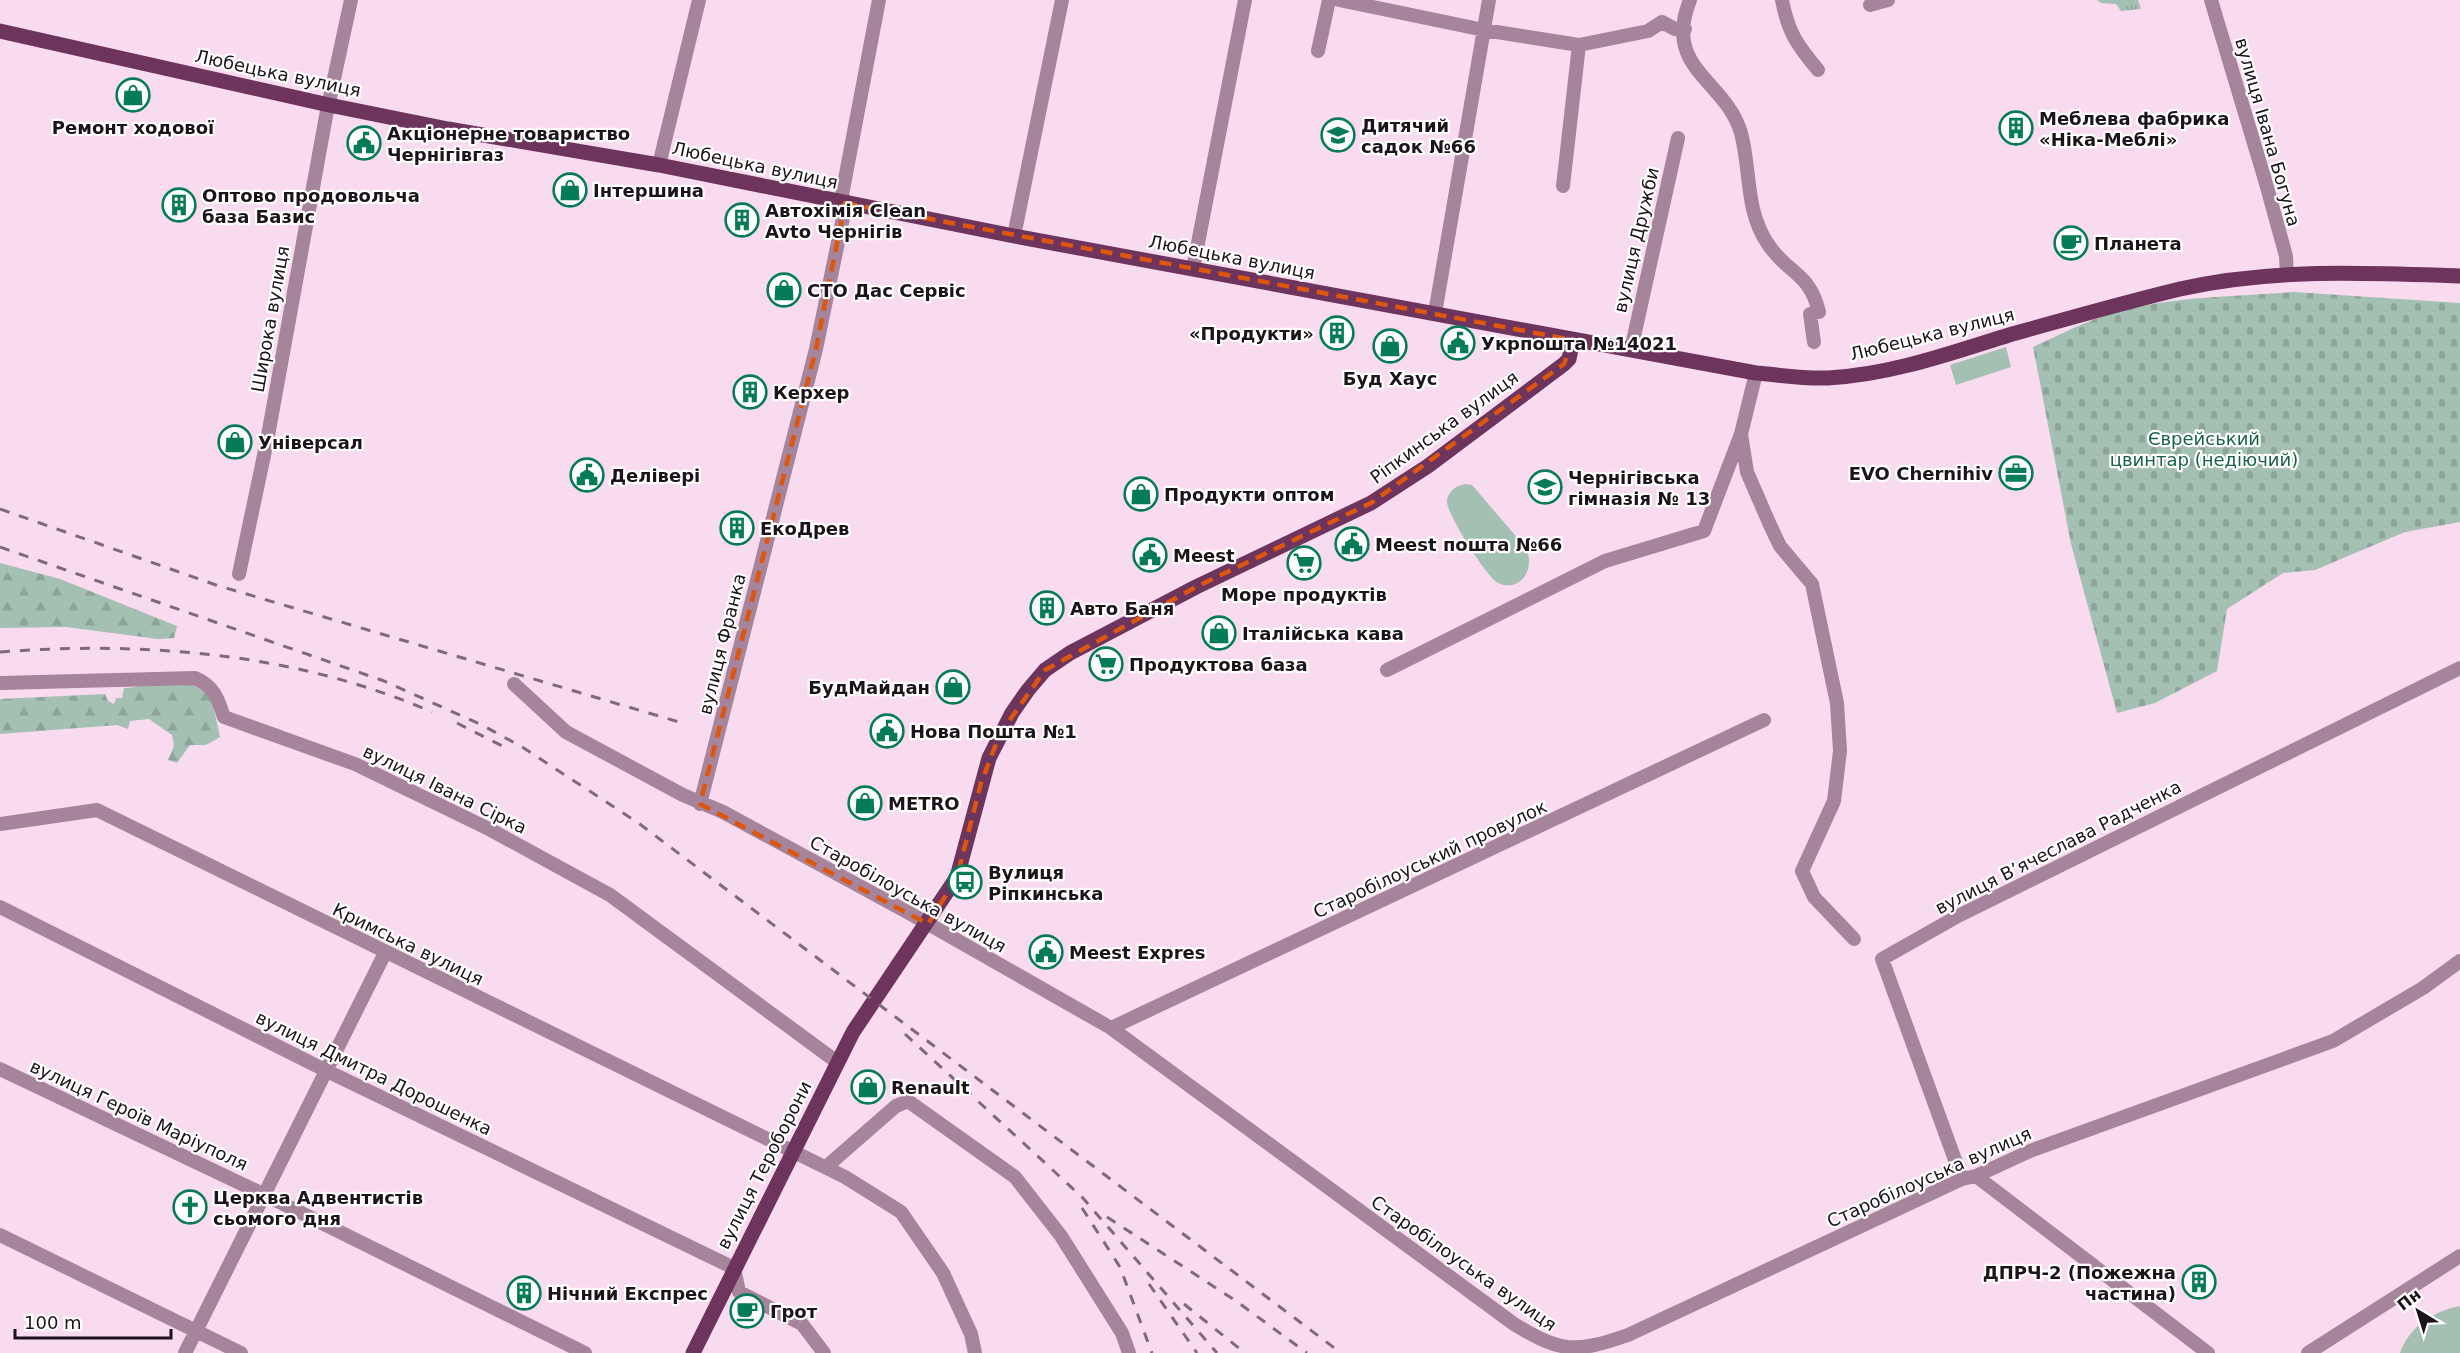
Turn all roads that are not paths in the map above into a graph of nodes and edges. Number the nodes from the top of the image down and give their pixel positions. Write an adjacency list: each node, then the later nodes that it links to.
1 (351, 0): 20 (street, Широка вулиця)
2 (699, 0): 22 (street)
3 (879, 0): 24 (street, вулиця Франка)
4 (1062, 0): 25 (street)
5 (1245, 0): 26 (street)
6 (1329, 0): 18 (street)
7 (1339, 0): 15 (street)
8 (1488, 0): 15 (street)
9 (1690, 0): 14 (street)
10 (1782, 0): 19 (street)
11 (1888, 0): 13 (street)
12 (2211, 0): 27 (street, вулиця Івана Богуна)
13 (1870, 5)
14 (1680, 29): 17 (street); 31 (street)
15 (1484, 30): 17 (street); 29 (street)
16 (0, 31): 20 (main road, Любецька вулиця)
17 (1579, 45): 23 (street)
18 (1318, 51)
19 (1818, 70)
20 (329, 105): 22 (main road, Любецька вулиця); 35 (street, Широка вулиця)
21 (1678, 138): 32 (street, вулиця Дружби)
22 (659, 165): 24 (main road, Любецька вулиця)
23 (1563, 186)
24 (845, 203): 25 (main road, Любецька вулиця); 41 (street, вулиця Франка)
25 (1014, 236): 26 (main road, Любецька вулиця)
26 (1193, 269): 29 (main road, Любецька вулиця)
27 (2287, 275): 28 (main road, Любецька вулиця); 33 (main road, Любецька вулиця)
28 (2460, 276)
29 (1435, 313): 30 (main road, Любецька вулиця)
30 (1573, 340): 32 (main road, Любецька вулиця); 44 (main road, Ріпкинська вулиця)
31 (1814, 342)
32 (1631, 350): 33 (main road, Любецька вулиця)
33 (1756, 373): 34 (street)
34 (1741, 434): 37 (street); 45 (street)
35 (238, 574)
36 (2460, 668): 56 (street, вулиця Вʼячеслава Радченка)
37 (1387, 670)
38 (0, 683): 50 (street, вулиця Івана Сірка)
39 (514, 684): 41 (street, Старобілоуська вулиця)
40 (1764, 720): 49 (street, Старобілоуський провулок)
41 (700, 804): 44 (street, Старобілоуська вулиця)
42 (0, 824): 46 (street, Кримська вулиця)
43 (0, 907): 52 (street, вулиця Дмитра Дорошенка)
44 (928, 924): 48 (main road, Ріпкинська вулиця); 49 (street, Старобілоуська вулиця)
45 (1854, 939)
46 (385, 953): 52 (street); 53 (street, Кримська вулиця)
47 (2460, 961): 55 (street, Старобілоуська вулиця)
48 (874, 998): 50 (main road, вулиця Тероборони)
49 (1111, 1028): 56 (street, Старобілоуська вулиця)
50 (837, 1062): 53 (main road, вулиця Тероборони)
51 (0, 1070): 57 (street, вулиця Героїв Маріуполя)
52 (327, 1071): 57 (street); 60 (street, вулиця Дмитра Дорошенка)
53 (792, 1150): 54 (street, Кримська вулиця); 60 (main road, вулиця Тероборони)
54 (825, 1167): 67 (street, Кримська вулиця); 68 (street)
55 (1976, 1176): 56 (street, Старобілоуська вулиця); 69 (street)
56 (1962, 1179)
57 (265, 1195): 61 (street); 64 (street, вулиця Героїв Маріуполя)
58 (0, 1235): 61 (street)
59 (2460, 1256): 70 (street)
60 (734, 1268): 65 (main road, вулиця Тероборони); 66 (street)
61 (196, 1331): 62 (street); 63 (street)
62 (185, 1353)
63 (241, 1353)
64 (585, 1353)
65 (693, 1353)
66 (824, 1353)
67 (975, 1353)
68 (1129, 1353)
69 (2208, 1353)
70 (2308, 1353)

